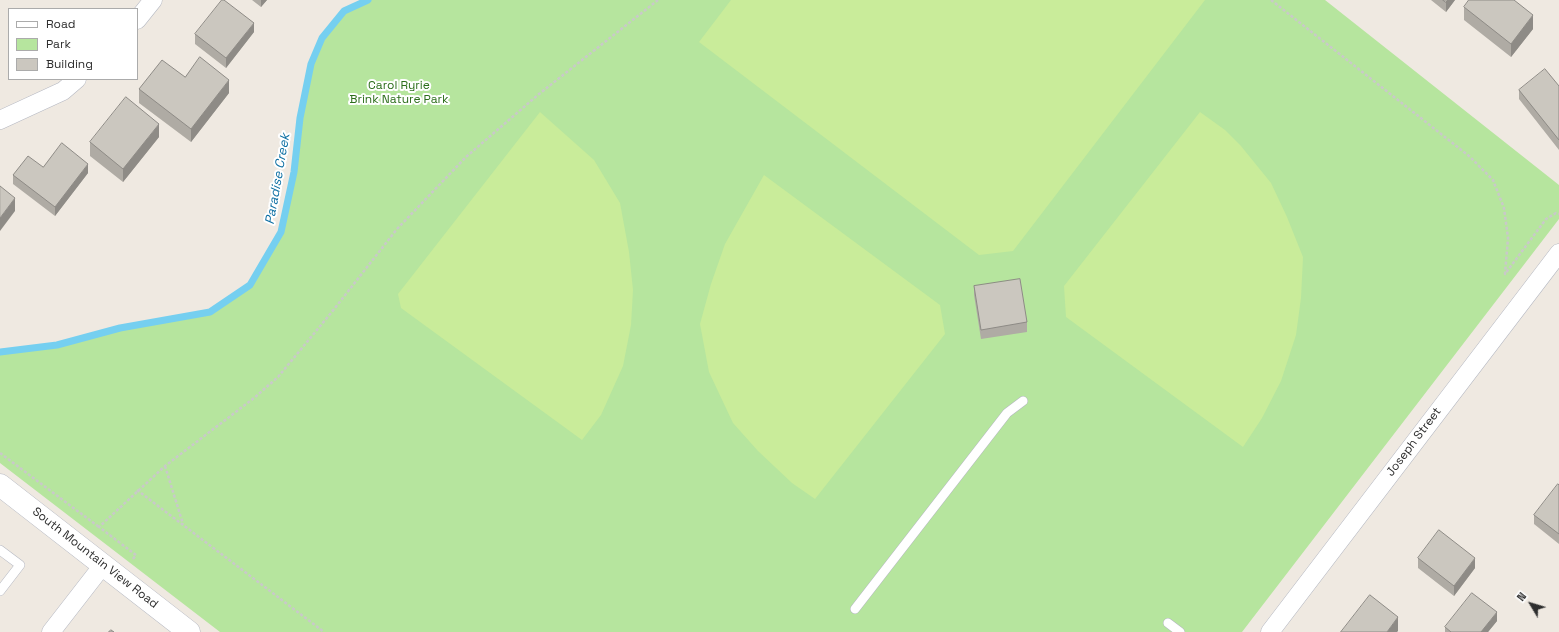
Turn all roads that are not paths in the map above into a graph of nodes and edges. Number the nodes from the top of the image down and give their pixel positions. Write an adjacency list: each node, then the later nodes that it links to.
1 (153, 0): 2 (street)
2 (138, 19)
3 (76, 80): 4 (street)
4 (0, 120)
5 (1559, 253): 16 (street, Joseph Street)
6 (1023, 401): 11 (lane)
7 (0, 485): 9 (street, South Mountain View Road)
8 (0, 550): 10 (lane)
9 (111, 571): 13 (street); 14 (street, South Mountain View Road)
10 (0, 592)
11 (855, 609)
12 (1168, 623): 15 (lane)
13 (50, 632)
14 (189, 632)
15 (1180, 632)
16 (1270, 632)

